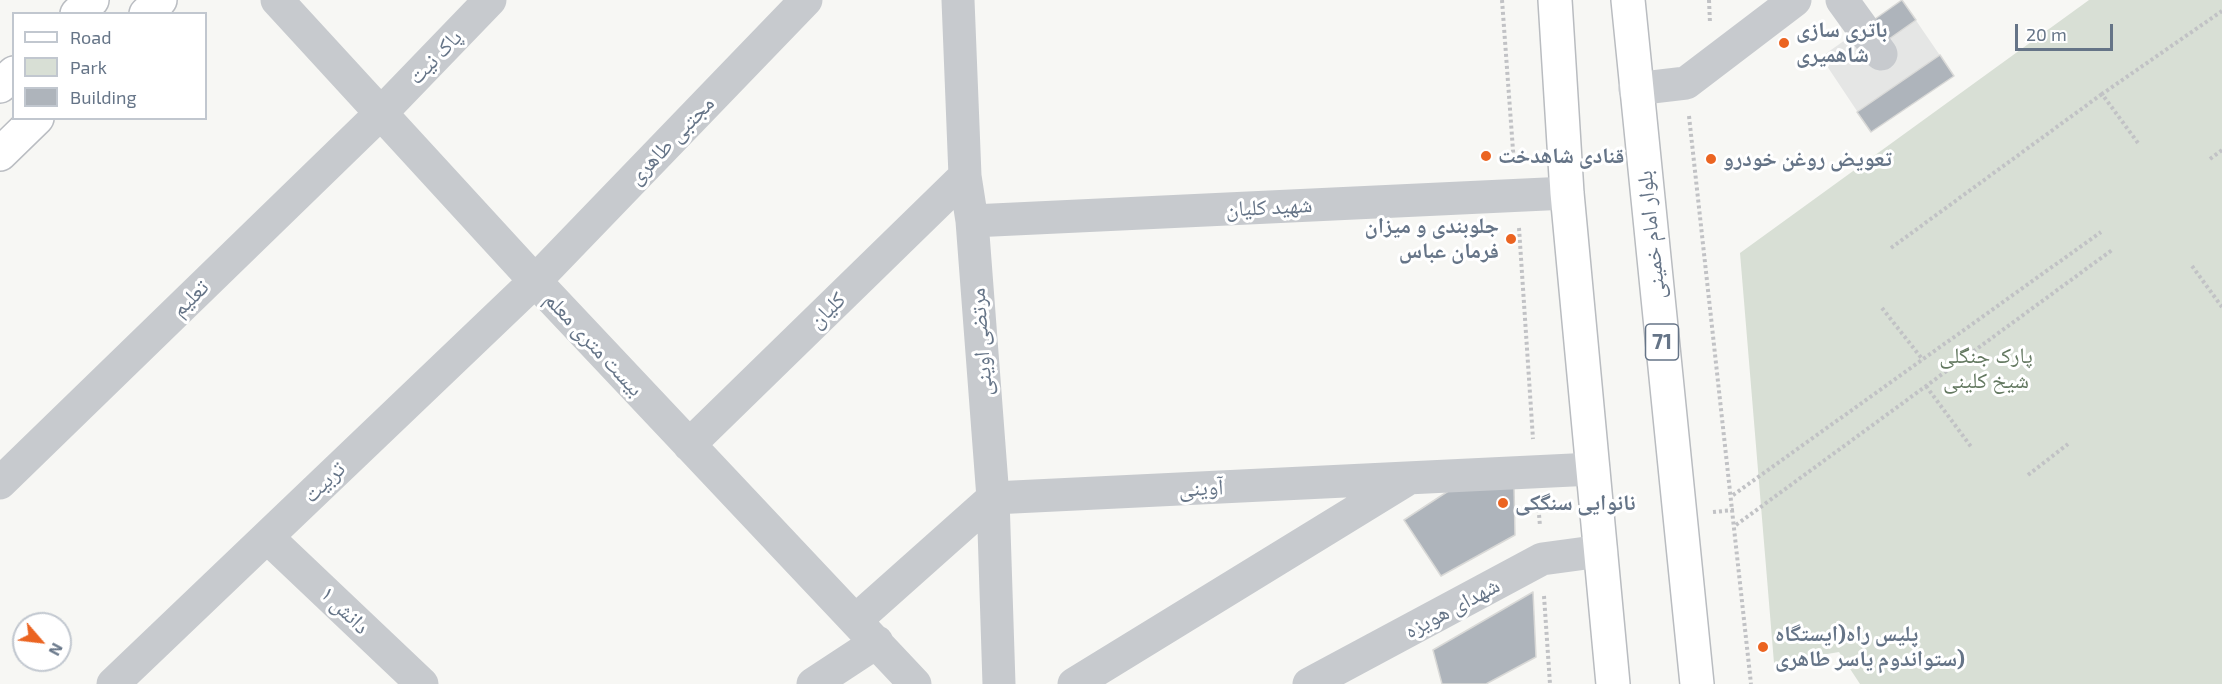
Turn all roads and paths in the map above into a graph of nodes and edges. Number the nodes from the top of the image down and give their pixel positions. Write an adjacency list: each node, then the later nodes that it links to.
1 (92, 0): 13 (main road)
2 (160, 0): 14 (main road)
3 (277, 0): 21 (street, بیست متری معلم)
4 (490, 0): 21 (street, پاک نیت)
5 (807, 0): 35 (street, مجتبی طاهری)
6 (958, 0): 27 (street, مرتضی اوینی)
7 (1502, 0): 29 (path)
8 (1555, 0): 28 (main road)
9 (1628, 0): 19 (main road, بلوار امام خمینی / 71)
10 (1795, 0): 17 (street)
11 (1842, 0): 15 (street)
12 (2222, 11): 20 (path)
13 (79, 12)
14 (148, 12)
15 (1881, 54)
16 (12, 76): 18 (main road)
17 (1686, 82): 19 (street); 48 (path)
18 (0, 86)
19 (1635, 89): 55 (main road, بلوار امام خمینی / 71)
20 (2102, 94): 23 (path); 32 (path)
21 (381, 113): 35 (street, بیست متری معلم); 47 (street, تعلیم)
22 (35, 120): 25 (main road)
23 (2138, 143)
24 (2222, 150): 26 (path)
25 (0, 154)
26 (2210, 159)
27 (965, 176): 30 (street, مرتضی اوینی); 41 (street, کلیان)
28 (1567, 194): 29 (street, شهید کلیان); 43 (main road)
29 (1517, 195): 30 (street, شهید کلیان); 44 (path)
30 (972, 221): 49 (street, مرتضی اوینی)
31 (2101, 232): 38 (path)
32 (1891, 248)
33 (2112, 250): 39 (path)
34 (2192, 266): 36 (path)
35 (535, 281): 41 (street, بیست متری معلم); 51 (street, تربیت)
36 (2222, 307)
37 (1882, 308): 38 (path)
38 (1923, 360): 48 (path)
39 (1926, 387): 42 (path); 50 (path)
40 (2068, 444): 45 (path)
41 (689, 445): 54 (street, بیست متری معلم)
42 (1972, 448)
43 (1593, 469): 44 (street, آوینی); 52 (main road)
44 (1536, 470): 46 (street, آوینی); 53 (path)
45 (2028, 475)
46 (1410, 478): 49 (street, آوینی); 61 (street)
47 (0, 483)
48 (1732, 495): 50 (path)
49 (993, 498): 54 (street); 60 (street, مرتضی اوینی)
50 (1735, 525): 65 (path)
51 (267, 537): 56 (street, تربیت); 57 (street, دانش ۱)
52 (1601, 550): 53 (street, شهدای هویزه); 64 (main road)
53 (1542, 559): 62 (street, شهدای هویزه); 63 (path)
54 (866, 631): 58 (street); 59 (street, بیست متری معلم)
55 (1700, 681)
56 (114, 684)
57 (422, 684)
58 (813, 684)
59 (915, 684)
60 (999, 684)
61 (1074, 684)
62 (1309, 684)
63 (1550, 684)
64 (1612, 684)
65 (1751, 684)

